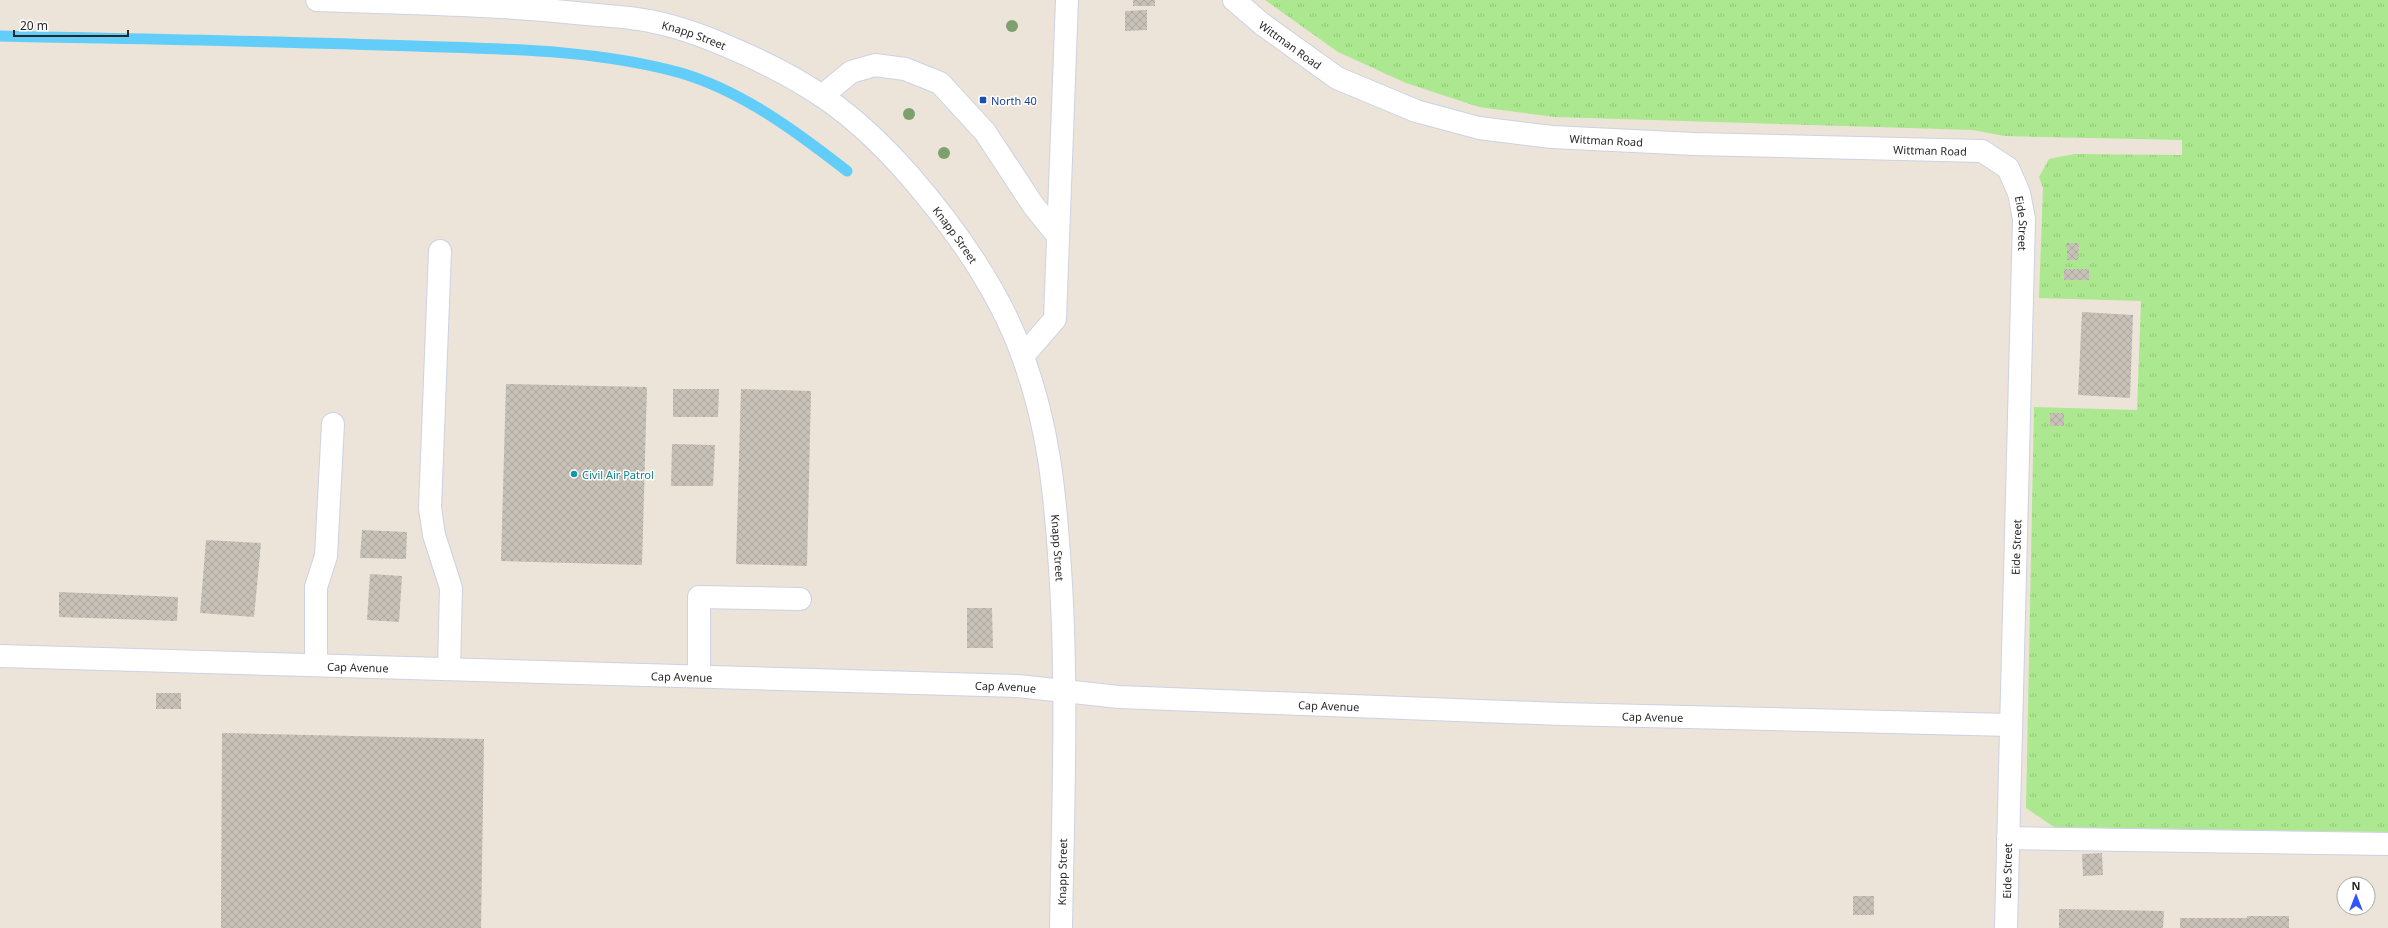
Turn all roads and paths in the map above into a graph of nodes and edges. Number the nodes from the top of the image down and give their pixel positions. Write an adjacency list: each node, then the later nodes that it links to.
1 (317, 0): 4 (lane, Knapp Street)
2 (1067, 0): 6 (lane)
3 (1234, 0): 5 (lane, Wittman Road)
4 (823, 95): 6 (lane); 8 (lane, Knapp Street)
5 (2008, 168): 16 (lane, Eide Street)
6 (1058, 236): 8 (lane)
7 (440, 251): 13 (lane)
8 (1023, 356): 15 (lane, Knapp Street)
9 (333, 424): 12 (lane)
10 (800, 600): 14 (lane)
11 (0, 656): 12 (lane, Cap Avenue)
12 (316, 664): 13 (lane, Cap Avenue)
13 (449, 669): 14 (lane, Cap Avenue)
14 (699, 676): 15 (lane, Cap Avenue)
15 (1065, 693): 16 (lane, Cap Avenue); 19 (lane, Knapp Street)
16 (2010, 725): 17 (lane, Eide Street)
17 (2008, 838): 18 (lane); 20 (lane, Eide Street)
18 (2388, 844)
19 (1061, 928)
20 (2006, 928)

